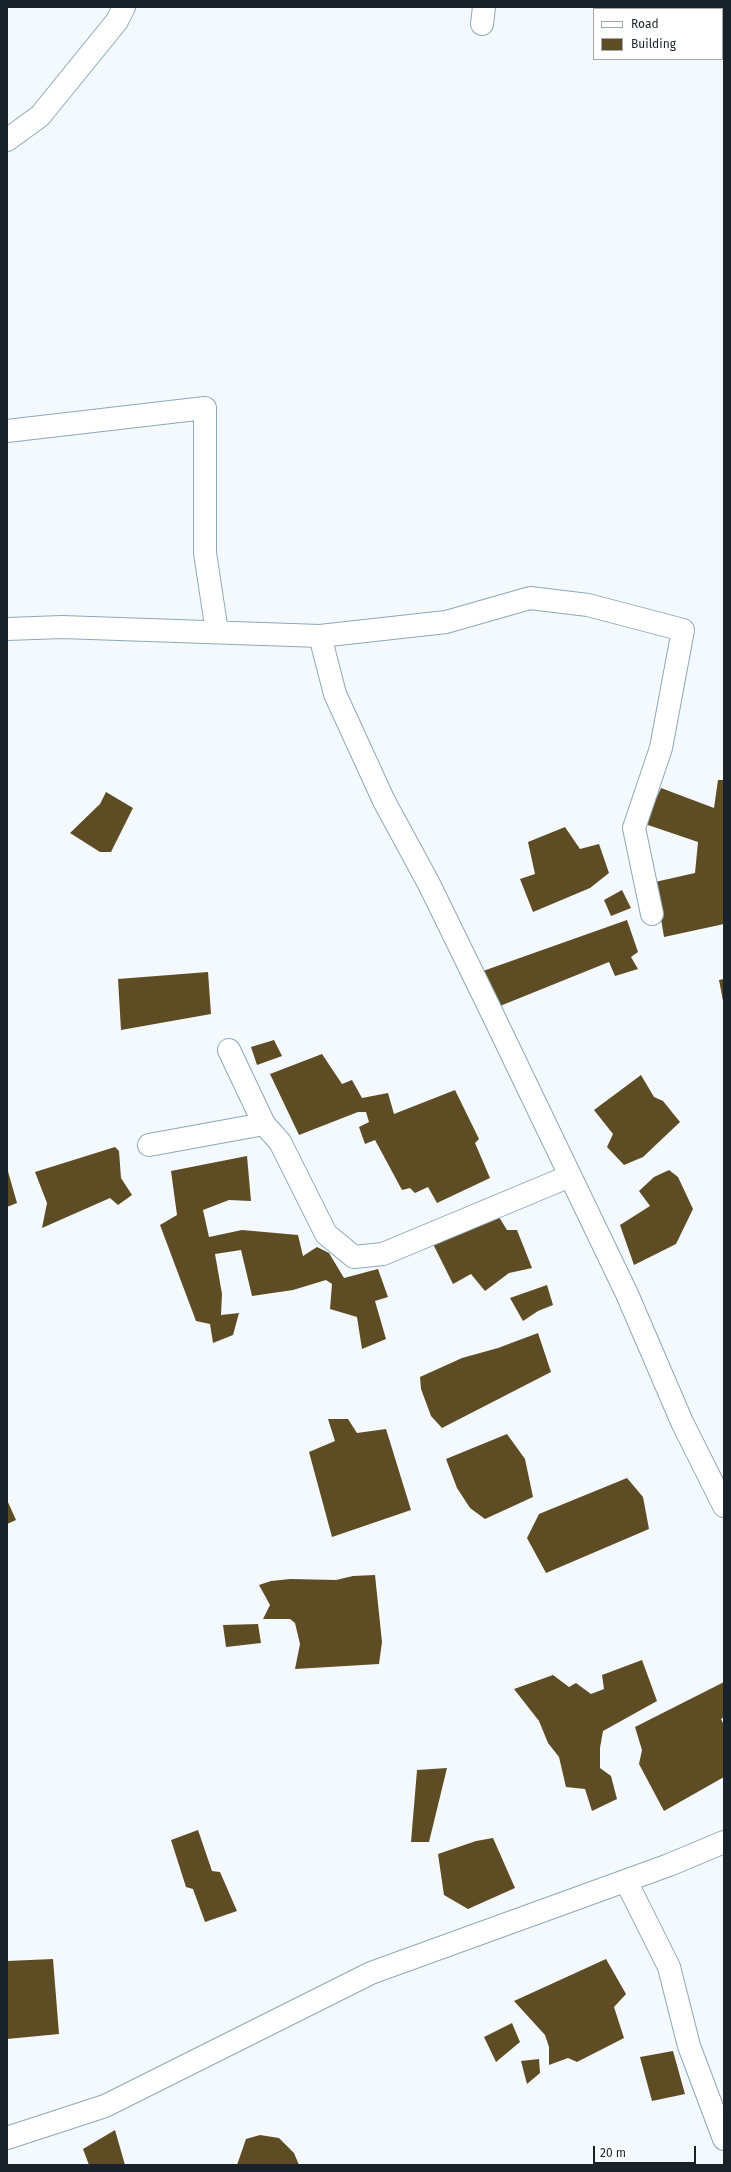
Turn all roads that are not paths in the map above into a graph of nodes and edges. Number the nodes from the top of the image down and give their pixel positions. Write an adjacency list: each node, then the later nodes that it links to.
1 (124, 7): 2 (street)
2 (7, 140)
3 (7, 432): 5 (street)
4 (7, 629): 5 (street)
5 (217, 632): 6 (street)
6 (320, 636): 7 (street); 11 (street)
7 (652, 914)
8 (229, 1050): 9 (street)
9 (264, 1124): 10 (street); 11 (street)
10 (149, 1145)
11 (570, 1176): 12 (street)
12 (718, 1479): 13 (street)
13 (724, 1506)
14 (724, 1842): 15 (street)
15 (626, 1881): 16 (street); 17 (street)
16 (7, 2138)
17 (724, 2139)

